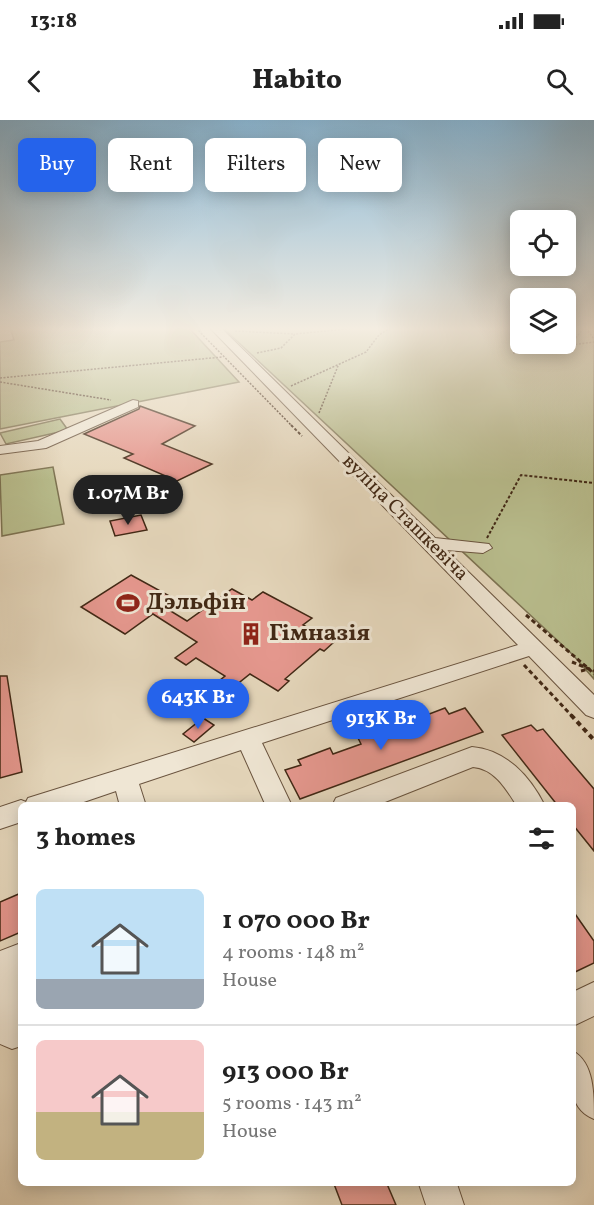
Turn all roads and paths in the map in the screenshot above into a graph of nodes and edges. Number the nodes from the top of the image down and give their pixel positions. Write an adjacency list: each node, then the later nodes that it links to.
1 (245, 379): 9 (path)
2 (272, 379): 12 (street, вуліца Сташкевіча)
3 (308, 379): 6 (path)
4 (333, 379): 8 (path)
5 (0, 382): 7 (path)
6 (282, 390)
7 (133, 404): 10 (street)
8 (316, 421)
9 (306, 440)
10 (0, 450)
11 (594, 483): 13 (path)
12 (429, 543): 13 (street); 14 (street, вуліца Сташкевіча)
13 (483, 548)
14 (524, 650): 17 (street, вуліца Сташкевіча); 18 (street); 19 (path)
15 (589, 669): 16 (path)
16 (594, 670)
17 (594, 709)
18 (247, 737): 20 (street); 23 (street)
19 (594, 740)
20 (124, 777): 21 (street); 22 (street)
21 (49, 802)
22 (132, 802)
23 (277, 802)
24 (356, 802): 25 (street)
25 (529, 802)
26 (18, 812): 27 (street)
27 (0, 818)
28 (7, 963): 31 (street)
29 (594, 998): 30 (street)
30 (576, 1008)
31 (18, 1030)
32 (576, 1073): 33 (street)
33 (594, 1102)
34 (439, 1186): 35 (street)
35 (445, 1205)

